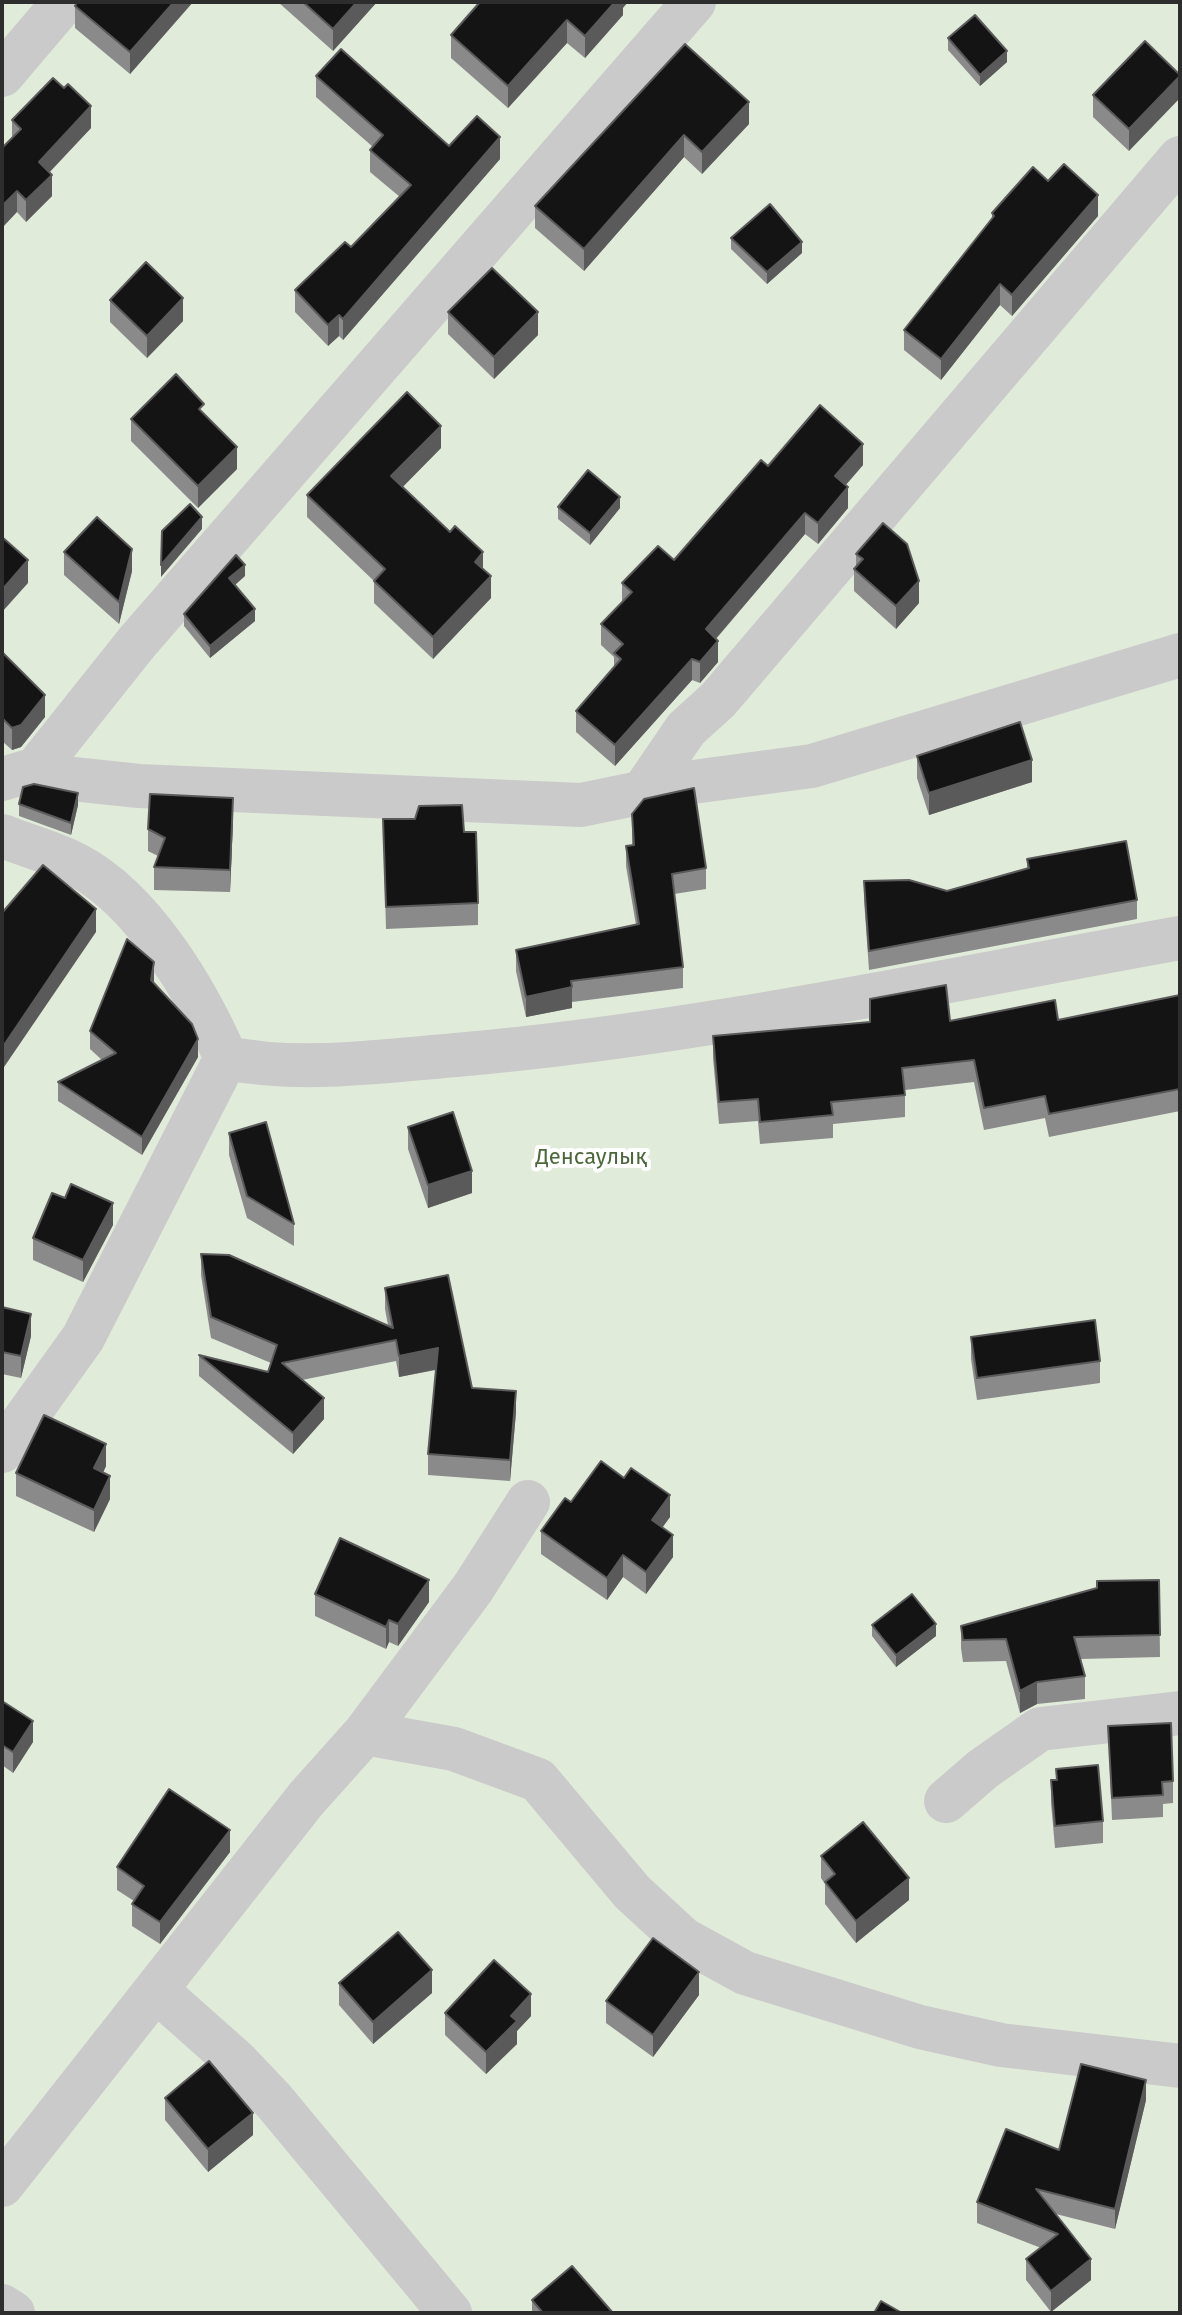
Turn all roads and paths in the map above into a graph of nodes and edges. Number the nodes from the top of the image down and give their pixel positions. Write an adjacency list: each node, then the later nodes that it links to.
1 (64, 2): 3 (street)
2 (694, 2): 6 (street)
3 (2, 75)
4 (1180, 158): 7 (street)
5 (1180, 655): 7 (street)
6 (19, 774): 7 (street)
7 (641, 795)
8 (2, 836): 10 (street)
9 (1180, 938): 10 (street)
10 (226, 1058): 11 (street)
11 (2, 1451)
12 (528, 1502): 14 (street)
13 (1180, 1713): 15 (street)
14 (365, 1733): 16 (street); 17 (street)
15 (946, 1801)
16 (156, 1990): 18 (street); 21 (street)
17 (1180, 2066)
18 (2, 2185)
19 (2, 2306): 20 (street)
20 (13, 2313)
21 (450, 2313)

